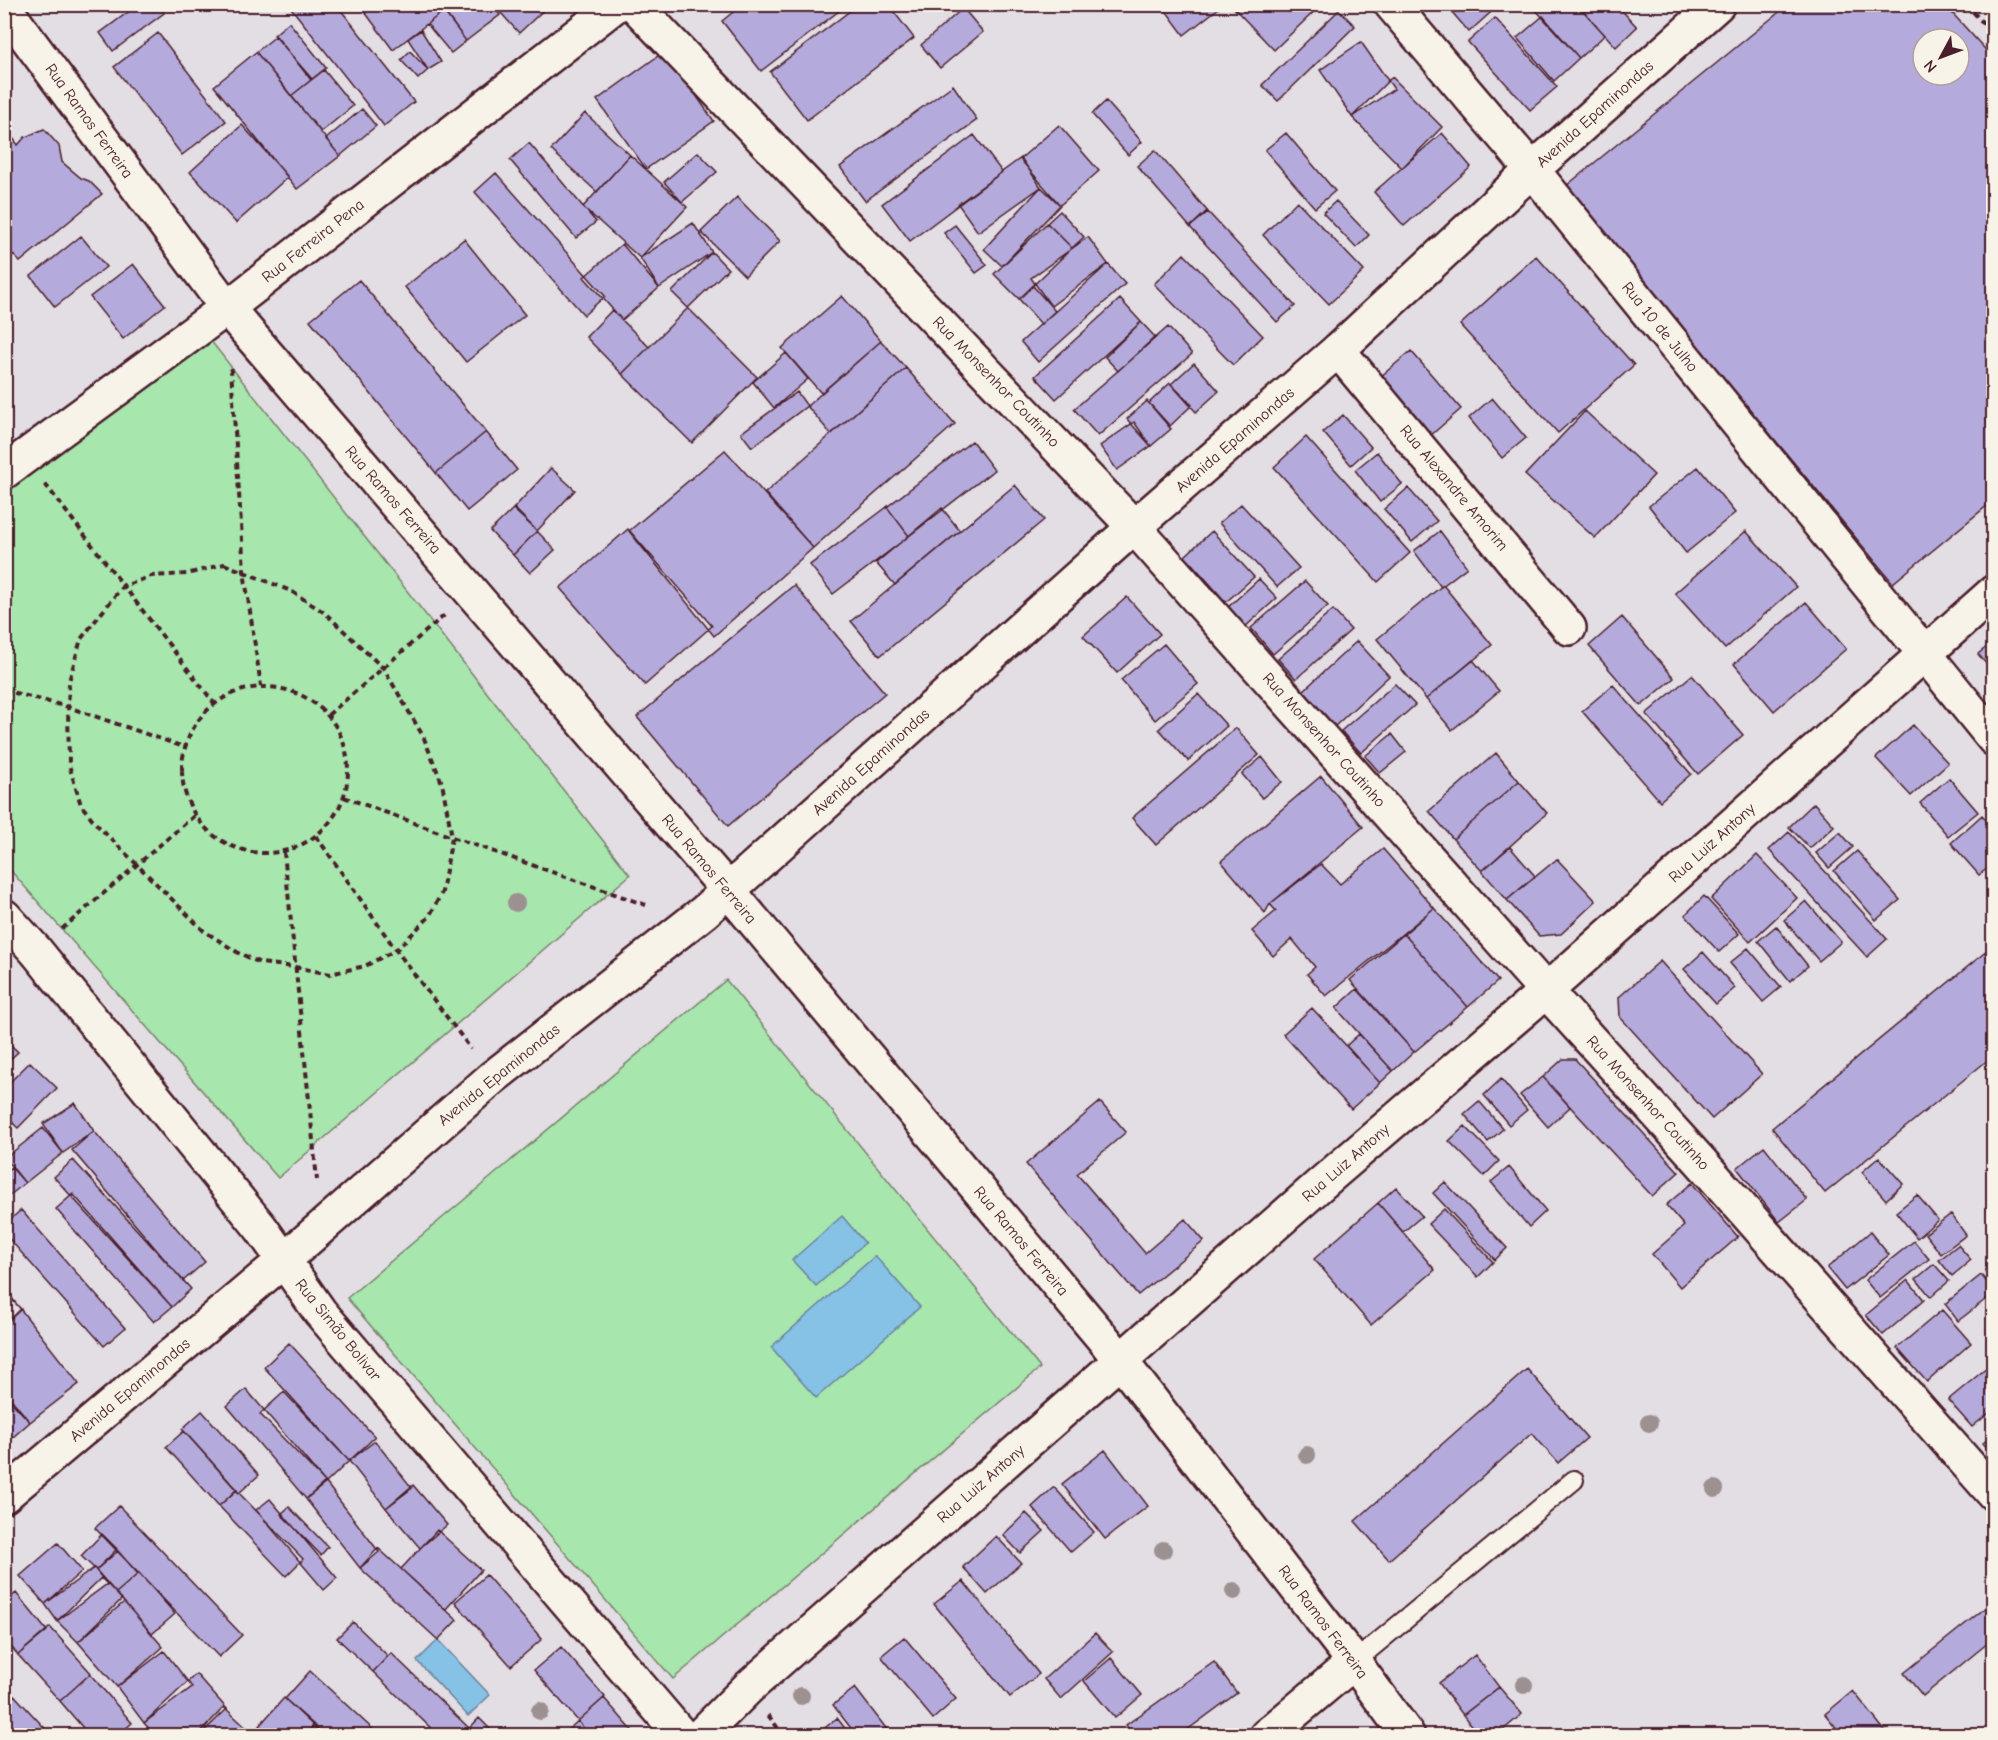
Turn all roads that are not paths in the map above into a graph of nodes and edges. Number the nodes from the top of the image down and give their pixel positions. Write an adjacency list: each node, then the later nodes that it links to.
1 (617, 4): 7 (street, Rua Ferreira Pena)
2 (634, 4): 10 (street, Rua Monsenhor Coutinho)
3 (1391, 4): 6 (street, Rua 10 de Julho)
4 (1718, 4): 6 (street, Avenida Epaminondas)
5 (4, 7): 7 (street, Rua Ramos Ferreira)
6 (1532, 170): 8 (street, Avenida Epaminondas); 13 (street, Rua 10 de Julho)
7 (227, 308): 9 (street, Rua Ferreira Pena); 15 (street, Rua Ramos Ferreira)
8 (1338, 350): 10 (street, Avenida Epaminondas); 12 (street, Rua Alexandre Amorim)
9 (14, 465)
10 (1134, 527): 15 (street, Avenida Epaminondas); 17 (street, Rua Monsenhor Coutinho)
11 (1994, 592): 13 (street, Rua Luiz Antony)
12 (1569, 628)
13 (1925, 653): 14 (street); 17 (street, Rua Luiz Antony)
14 (1994, 739)
15 (728, 890): 18 (street, Avenida Epaminondas); 19 (street, Rua Ramos Ferreira)
16 (4, 916): 18 (street, Rua Simão Bolivar)
17 (1546, 991): 19 (street, Rua Luiz Antony); 21 (street, Rua Monsenhor Coutinho)
18 (283, 1261): 22 (street, Avenida Epaminondas); 24 (street, Rua Simão Bolivar)
19 (1120, 1360): 23 (street, Rua Ramos Ferreira); 25 (street, Rua Luiz Antony)
20 (1574, 1480): 23 (lane)
21 (1994, 1494)
22 (4, 1496)
23 (1354, 1662): 26 (street); 27 (street, Rua Ramos Ferreira)
24 (682, 1736)
25 (700, 1736)
26 (1266, 1736)
27 (1408, 1736)

